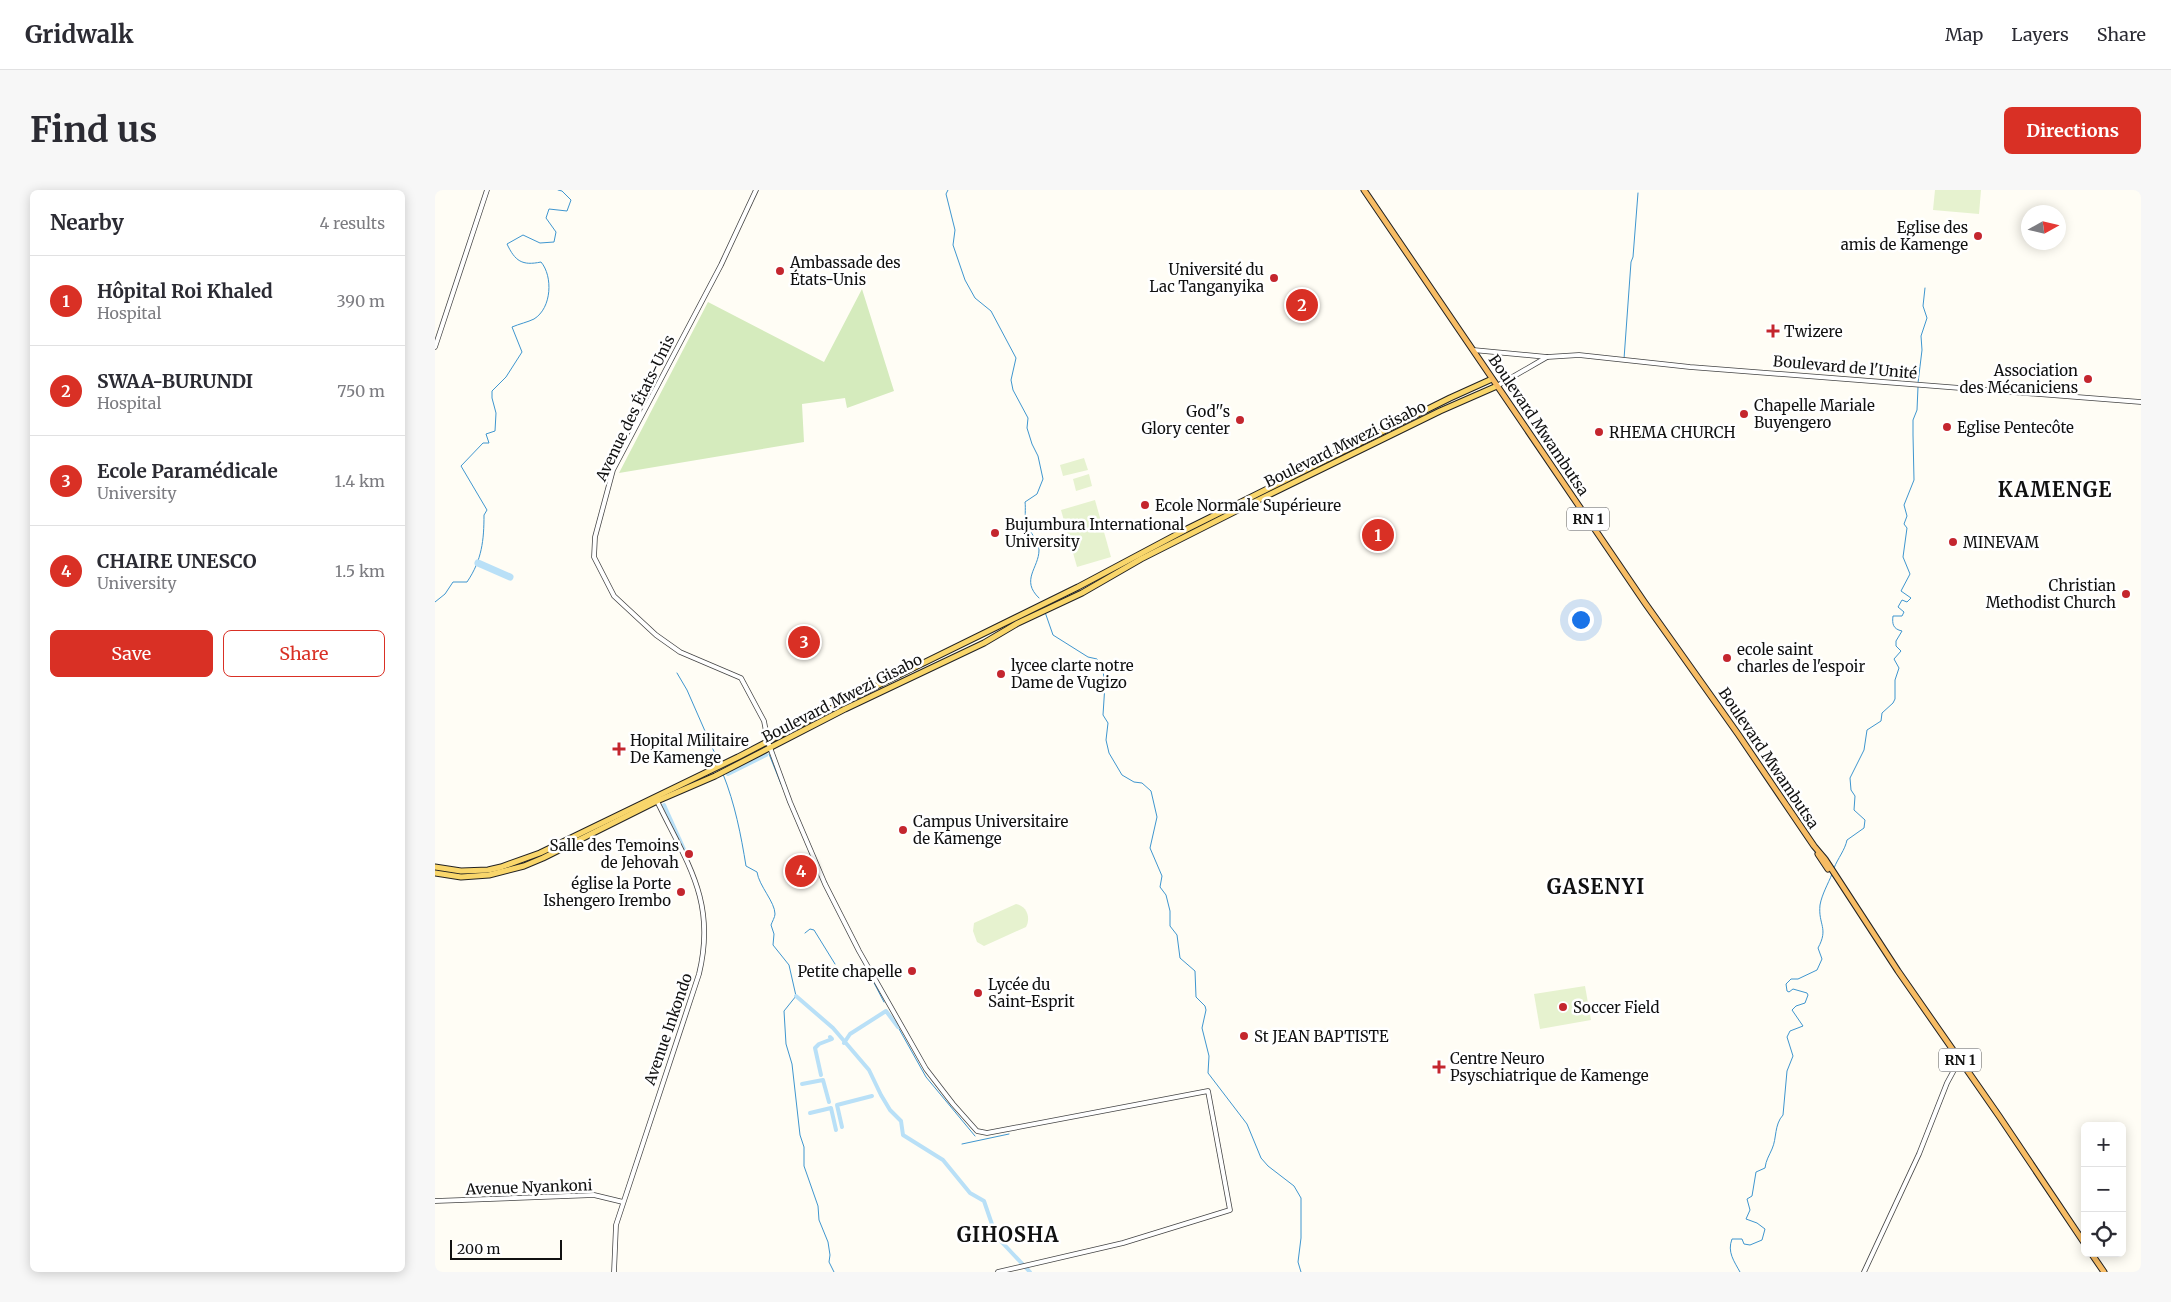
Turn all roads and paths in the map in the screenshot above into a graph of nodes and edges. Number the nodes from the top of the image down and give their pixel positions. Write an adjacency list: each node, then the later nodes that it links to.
1 (487, 190): 4 (street)
2 (757, 190): 14 (street, Avenue des États-Unis)
3 (1363, 190): 5 (highway, Boulevard Mwambutsa / RN 1)
4 (435, 346)
5 (1473, 350): 6 (street, Boulevard de l'Unité); 7 (highway, Boulevard Mwambutsa / RN 1)
6 (1547, 357): 8 (street, Boulevard de l'Unité); 9 (street, Boulevard de l'Unité)
7 (1492, 379): 8 (highway, Boulevard Mwambutsa / RN 1); 10 (main road, Boulevard Mwezi Gisabo)
8 (1497, 386): 11 (main road, Boulevard Mwezi Gisabo); 21 (highway, Boulevard Mwambutsa / RN 1)
9 (2141, 402)
10 (1353, 447): 11 (main road); 12 (main road, Boulevard Mwezi Gisabo)
11 (1356, 453): 13 (main road, Boulevard Mwezi Gisabo)
12 (903, 673): 13 (main road); 14 (main road, Boulevard Mwezi Gisabo)
13 (906, 679): 14 (main road, Boulevard Mwezi Gisabo)
14 (769, 744): 15 (main road, Boulevard Mwezi Gisabo); 16 (main road, Boulevard Mwezi Gisabo); 27 (street, Avenue des États-Unis)
15 (704, 773): 16 (main road); 17 (main road, Boulevard Mwezi Gisabo)
16 (707, 780): 17 (main road, Boulevard Mwezi Gisabo)
17 (656, 799): 18 (main road, Boulevard Mwezi Gisabo); 23 (street, Avenue Inkondo)
18 (600, 826): 19 (main road, Boulevard Mwezi Gisabo); 20 (main road, Boulevard Mwezi Gisabo)
19 (435, 866)
20 (435, 873)
21 (1960, 1059): 24 (highway, Boulevard Mwambutsa / RN 1); 28 (street)
22 (435, 1201): 23 (street, Avenue Nyankoni)
23 (623, 1202): 26 (street, Avenue Inkondo)
24 (2081, 1238)
25 (2094, 1257): 29 (highway)
26 (614, 1272)
27 (998, 1272)
28 (1864, 1272)
29 (2103, 1272)

